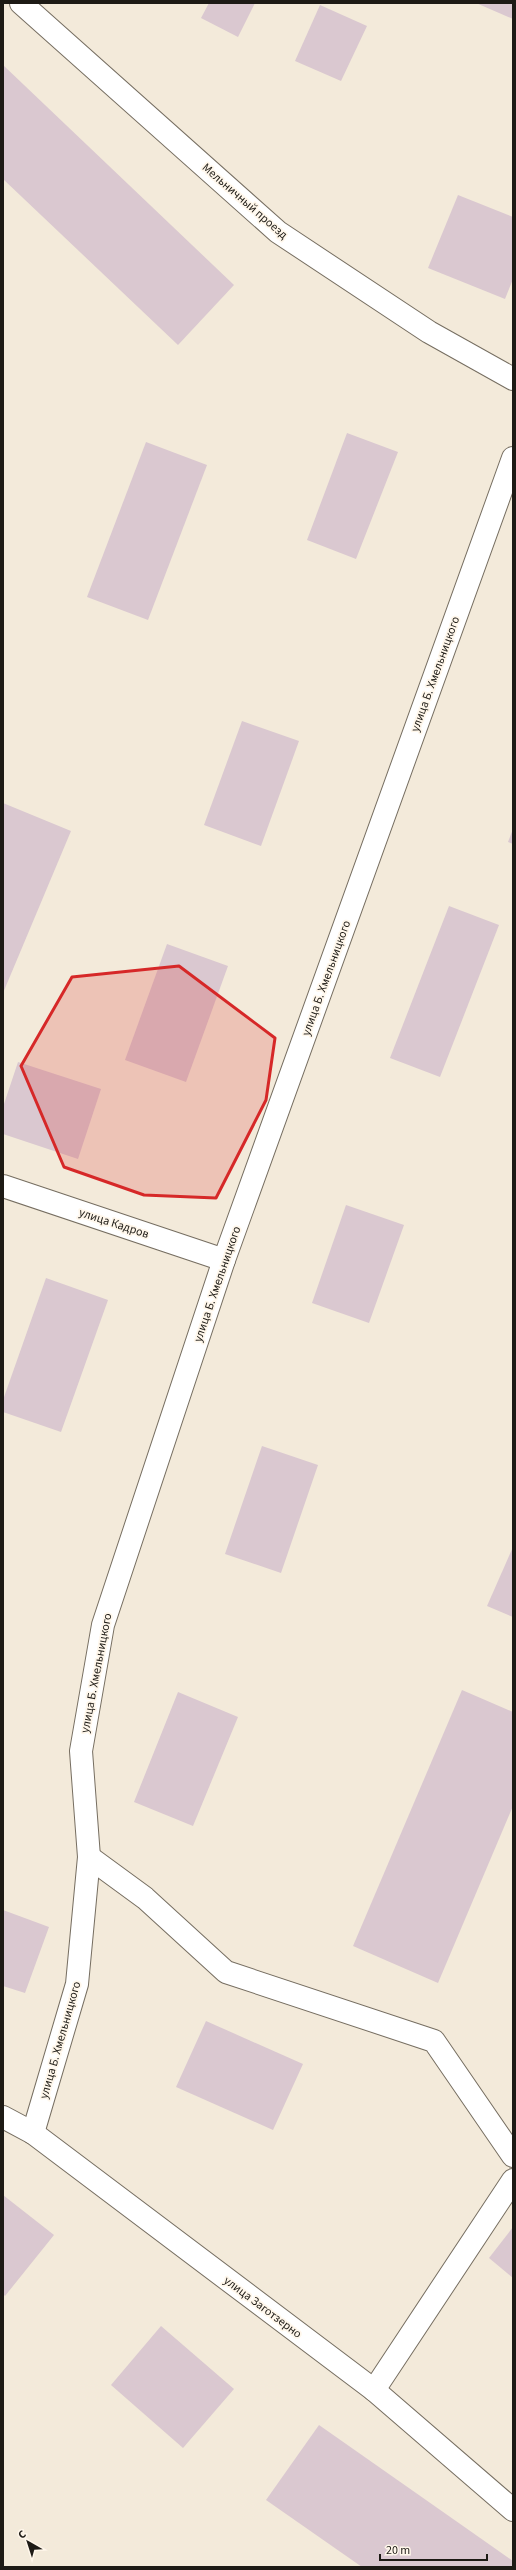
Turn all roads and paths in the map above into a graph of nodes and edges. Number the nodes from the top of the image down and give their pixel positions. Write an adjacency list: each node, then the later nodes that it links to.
1 (21, 3): 2 (street, Мельничный проезд)
2 (513, 379)
3 (513, 458): 5 (street, улица Б. Хмельницкого)
4 (3, 1186): 5 (street, улица Кадров)
5 (224, 1260): 6 (street, улица Б. Хмельницкого)
6 (88, 1857): 8 (street, улица Б. Хмельницкого); 9 (street)
7 (3, 2117): 8 (street, улица Заготзерно)
8 (33, 2133): 11 (street, улица Заготзерно)
9 (513, 2156)
10 (513, 2180): 11 (street)
11 (374, 2390): 12 (street, улица Заготзерно)
12 (513, 2510)

